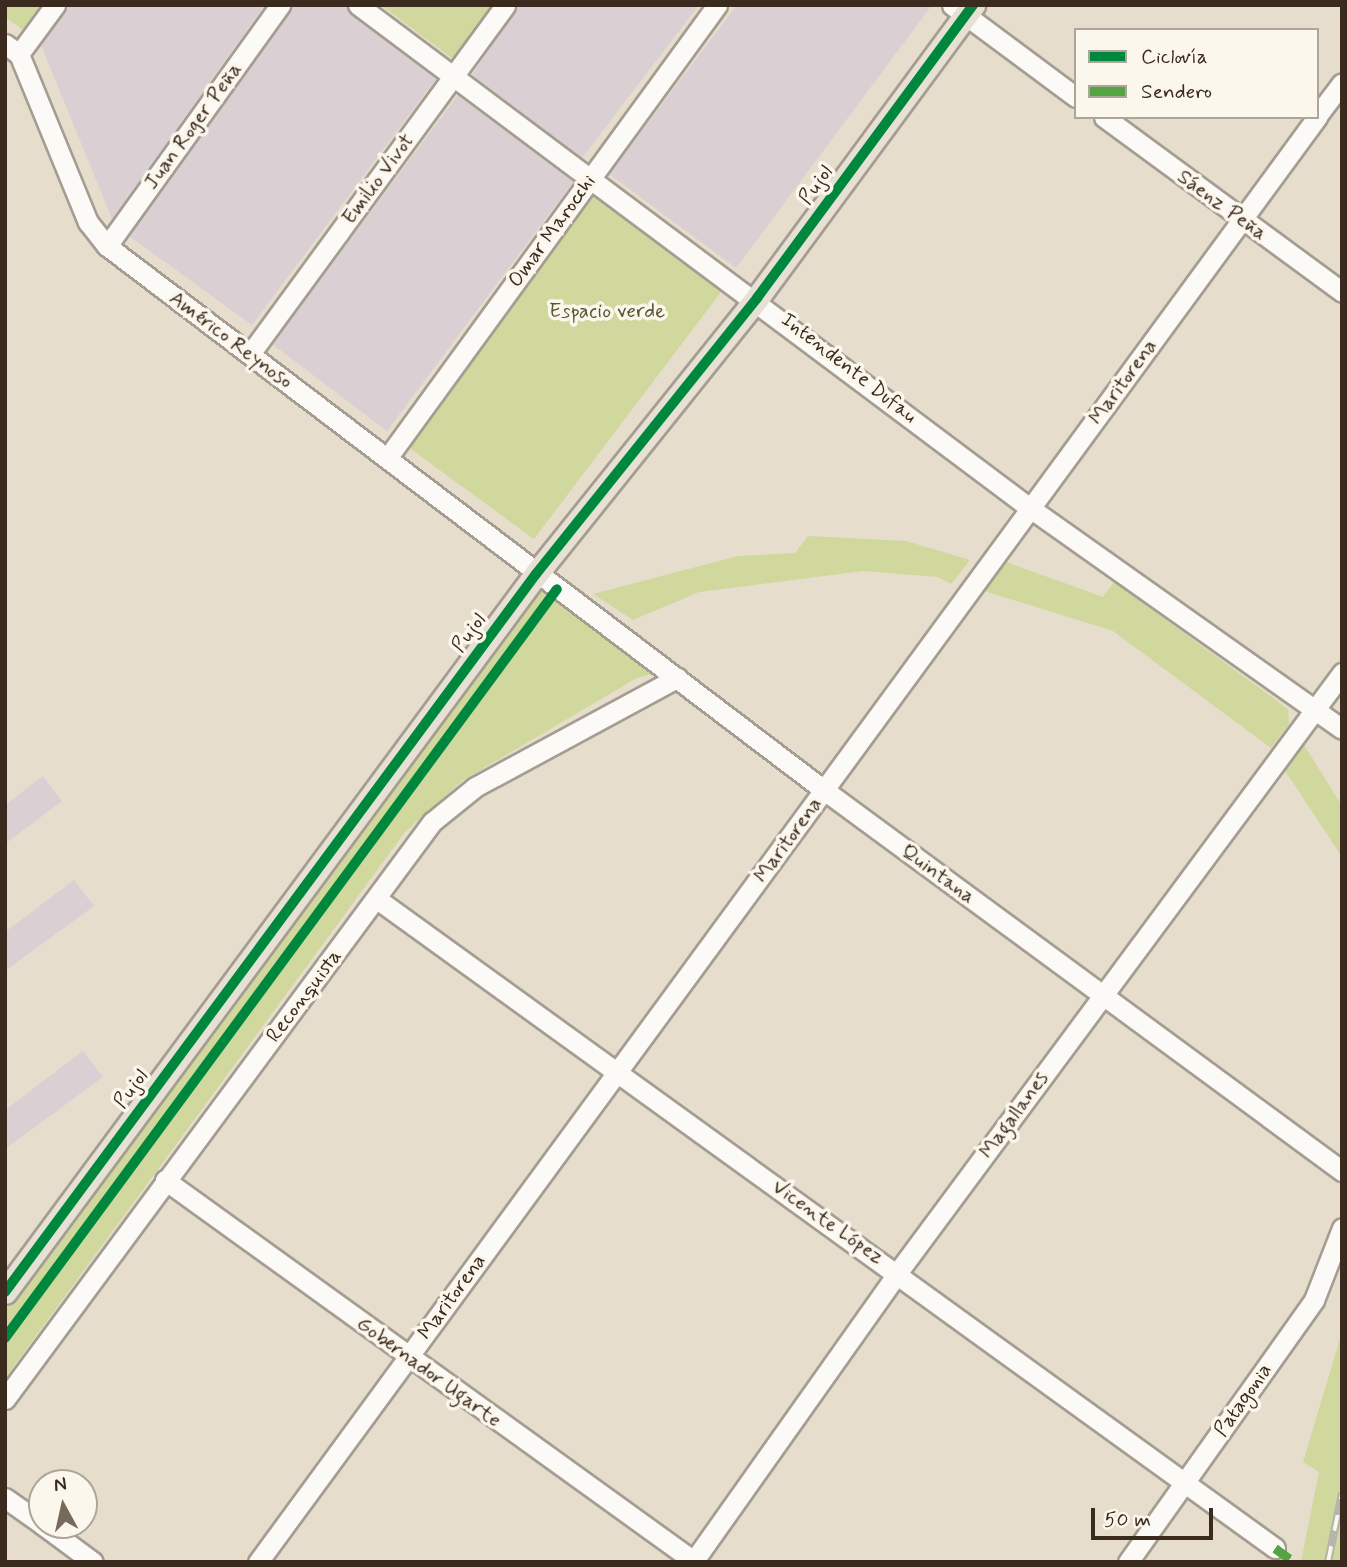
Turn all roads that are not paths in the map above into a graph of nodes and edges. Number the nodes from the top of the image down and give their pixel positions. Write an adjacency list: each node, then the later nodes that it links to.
1 (55, 5): 7 (street)
2 (280, 5): 16 (street, Juan Roger Peña)
3 (358, 5): 8 (street, Intendente Dufau)
4 (505, 5): 8 (street, Emilio Vivot)
5 (717, 5): 14 (street, Omar Marocchi)
6 (963, 9): 10 (street); 18 (main road, Pujol)
7 (12, 49): 16 (street, Américo Reynoso)
8 (454, 76): 14 (street, Intendente Dufau); 19 (street, Emilio Vivot)
9 (1342, 83): 11 (street, Maritorena)
10 (1074, 95)
11 (1319, 114)
12 (1107, 119): 15 (street, Sáenz Peña)
13 (1316, 119): 15 (street, Maritorena)
14 (592, 177): 18 (street, Intendente Dufau); 20 (street, Omar Marocchi)
15 (1242, 219): 17 (street, Sáenz Peña); 21 (street, Maritorena)
16 (107, 246): 19 (street, Américo Reynoso)
17 (1342, 292)
18 (757, 298): 21 (street, Intendente Dufau); 22 (main road, Pujol)
19 (250, 354): 20 (street, Américo Reynoso)
20 (388, 457): 22 (street, Américo Reynoso)
21 (1030, 508): 25 (street, Intendente Dufau); 27 (street, Maritorena)
22 (536, 574): 24 (street, Quintana); 35 (main road, Pujol)
23 (1342, 673): 25 (street, Magallanes)
24 (677, 678): 27 (street, Quintana); 28 (street, Reconquista)
25 (1315, 709): 26 (street, Intendente Dufau); 29 (street, Magallanes)
26 (1342, 729)
27 (824, 790): 29 (street, Quintana); 30 (street, Maritorena)
28 (377, 899): 30 (street, Vicente López); 32 (street, Reconquista)
29 (1102, 995): 31 (street, Quintana); 34 (street, Magallanes)
30 (616, 1073): 34 (street, Vicente López); 36 (street, Maritorena)
31 (1342, 1171)
32 (166, 1180): 36 (street, Gobernador Ugarte); 37 (street, Reconquista)
33 (1342, 1228): 38 (street, Patagonia)
34 (898, 1272): 38 (street, Vicente López); 43 (street, Magallanes)
35 (5, 1292)
36 (408, 1358): 43 (street, Gobernador Ugarte); 45 (street, Maritorena)
37 (5, 1399)
38 (1182, 1486): 42 (street, Vicente López); 46 (street, Patagonia)
39 (5, 1498): 40 (street)
40 (28, 1515)
41 (61, 1539): 44 (street)
42 (1275, 1548)
43 (694, 1561)
44 (93, 1562)
45 (258, 1562)
46 (1128, 1562)

